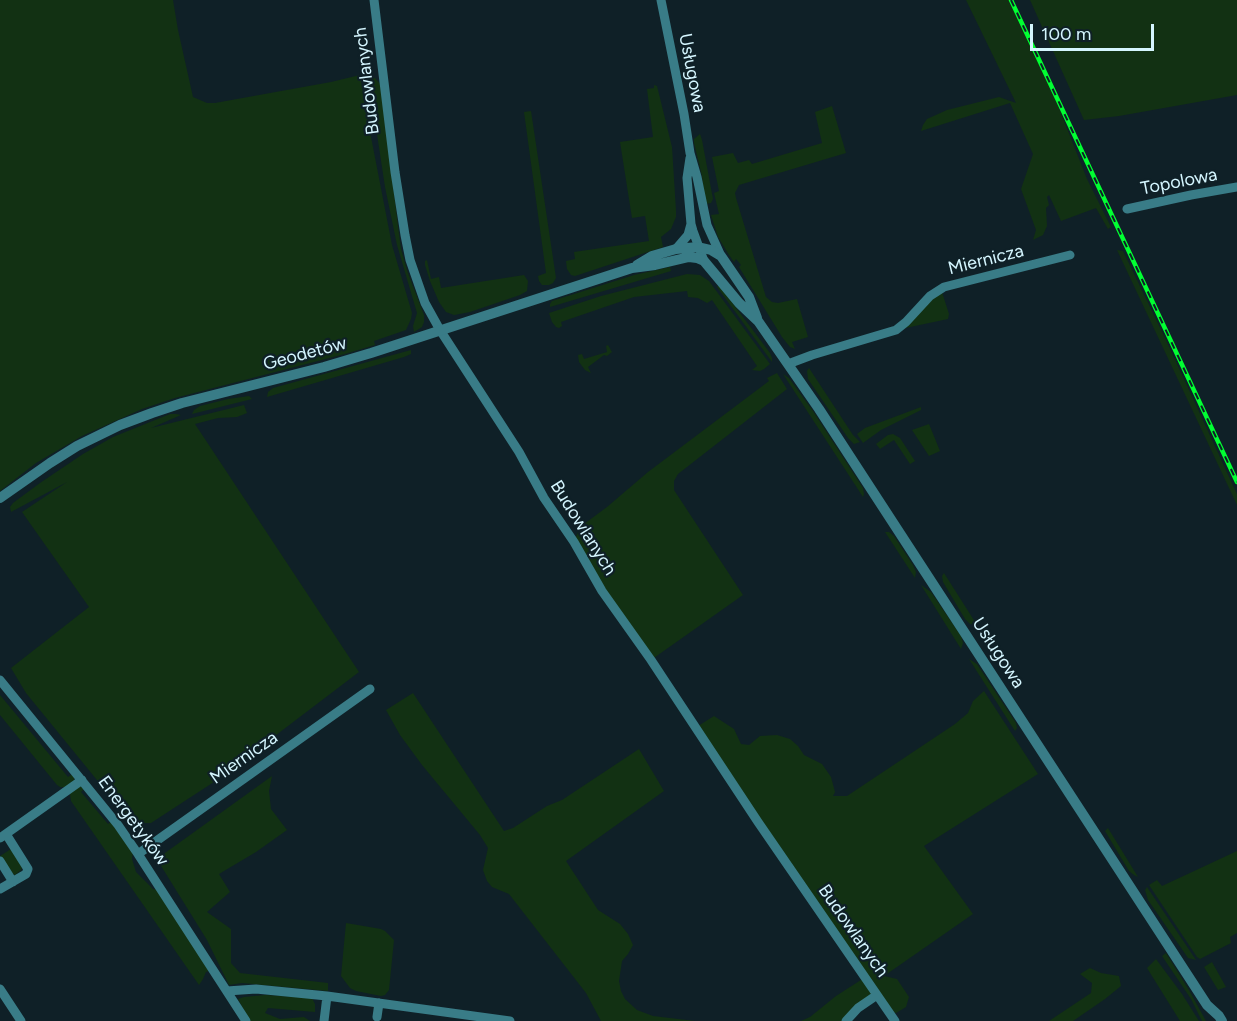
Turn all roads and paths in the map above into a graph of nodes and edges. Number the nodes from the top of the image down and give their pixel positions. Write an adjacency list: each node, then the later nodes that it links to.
1 (374, 0): 16 (street, Budowlanych)
2 (661, 0): 3 (street, Usługowa)
3 (690, 153): 6 (street, Usługowa); 7 (street, Usługowa)
4 (1237, 187): 5 (street, Topolowa)
5 (1128, 209)
6 (691, 224): 8 (street, Usługowa); 9 (street)
7 (707, 225): 8 (street); 11 (street, Usługowa)
8 (698, 247): 9 (street, Geodetów); 11 (street, Geodetów); 12 (street); 13 (street, Usługowa)
9 (676, 249): 14 (street, Geodetów)
10 (1070, 255): 17 (street, Miernicza)
11 (721, 256): 15 (street, Usługowa)
12 (689, 257): 13 (street); 14 (street, Geodetów)
13 (704, 261): 15 (street, Usługowa)
14 (632, 268): 16 (street, Geodetów)
15 (758, 321): 17 (street, Usługowa)
16 (440, 330): 18 (street, Geodetów); 29 (street, Budowlanych)
17 (788, 364): 33 (street, Usługowa)
18 (0, 498)
19 (0, 680): 21 (street, Energetyków)
20 (370, 689): 23 (street, Miernicza)
21 (82, 780): 22 (street); 23 (street, Energetyków)
22 (3, 836): 25 (street)
23 (138, 854): 28 (street, Energetyków)
24 (0, 862): 25 (street)
25 (13, 882): 26 (street)
26 (0, 889)
27 (0, 989): 32 (street)
28 (227, 991): 30 (street); 36 (street, Energetyków)
29 (877, 995): 39 (street); 40 (street, Budowlanych)
30 (327, 996): 31 (street); 37 (street)
31 (379, 1003): 34 (street); 38 (street)
32 (4, 1004): 35 (street)
33 (1206, 1005): 41 (street, Usługowa); 42 (street, Usługowa)
34 (377, 1017)
35 (18, 1020)
36 (246, 1021)
37 (324, 1021)
38 (510, 1021)
39 (846, 1021)
40 (895, 1021)
41 (1210, 1021)
42 (1222, 1021)

